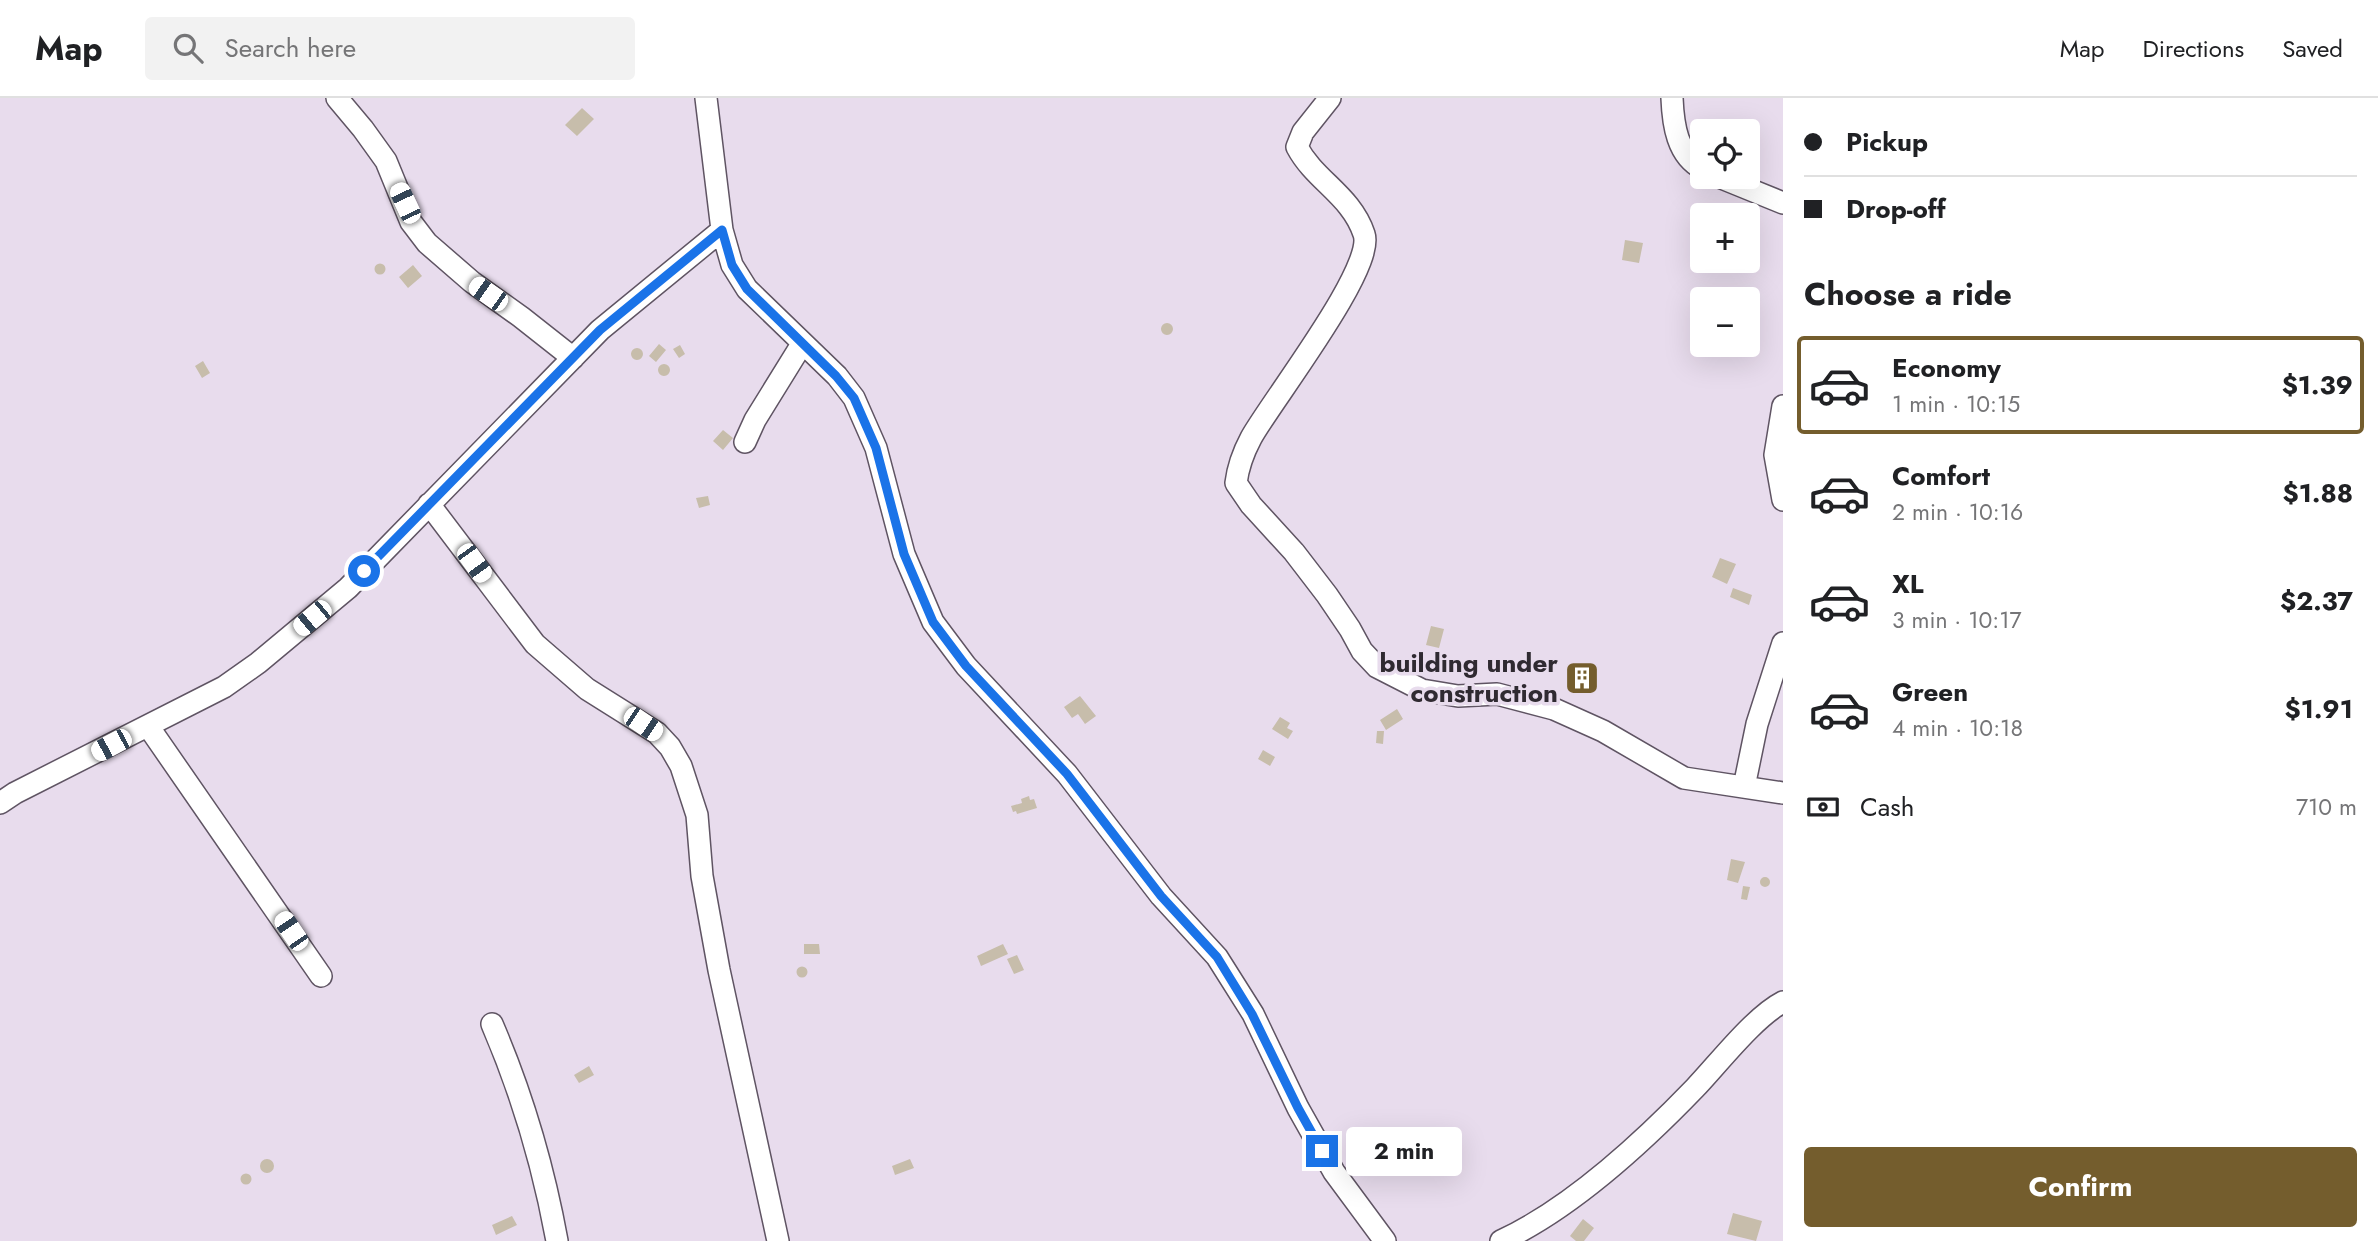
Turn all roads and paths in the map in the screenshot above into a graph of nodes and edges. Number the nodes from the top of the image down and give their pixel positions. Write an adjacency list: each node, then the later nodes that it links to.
1 (337, 98): 10 (street)
2 (706, 98): 8 (street)
3 (1330, 98): 17 (street)
4 (1672, 98): 5 (street)
5 (1690, 160)
6 (1749, 189): 7 (street)
7 (1783, 203)
8 (722, 230): 9 (street); 10 (street)
9 (802, 344): 12 (street); 25 (street)
10 (573, 358): 14 (street)
11 (1783, 406): 13 (street)
12 (745, 442)
13 (1783, 500)
14 (429, 504): 16 (street); 24 (street)
15 (1783, 643): 17 (street)
16 (148, 726): 19 (street); 20 (street)
17 (1744, 787): 18 (street)
18 (1783, 793)
19 (0, 803)
20 (321, 976)
21 (1783, 1002): 26 (street)
22 (492, 1024): 23 (street)
23 (557, 1241)
24 (778, 1241)
25 (1385, 1241)
26 (1501, 1241)

